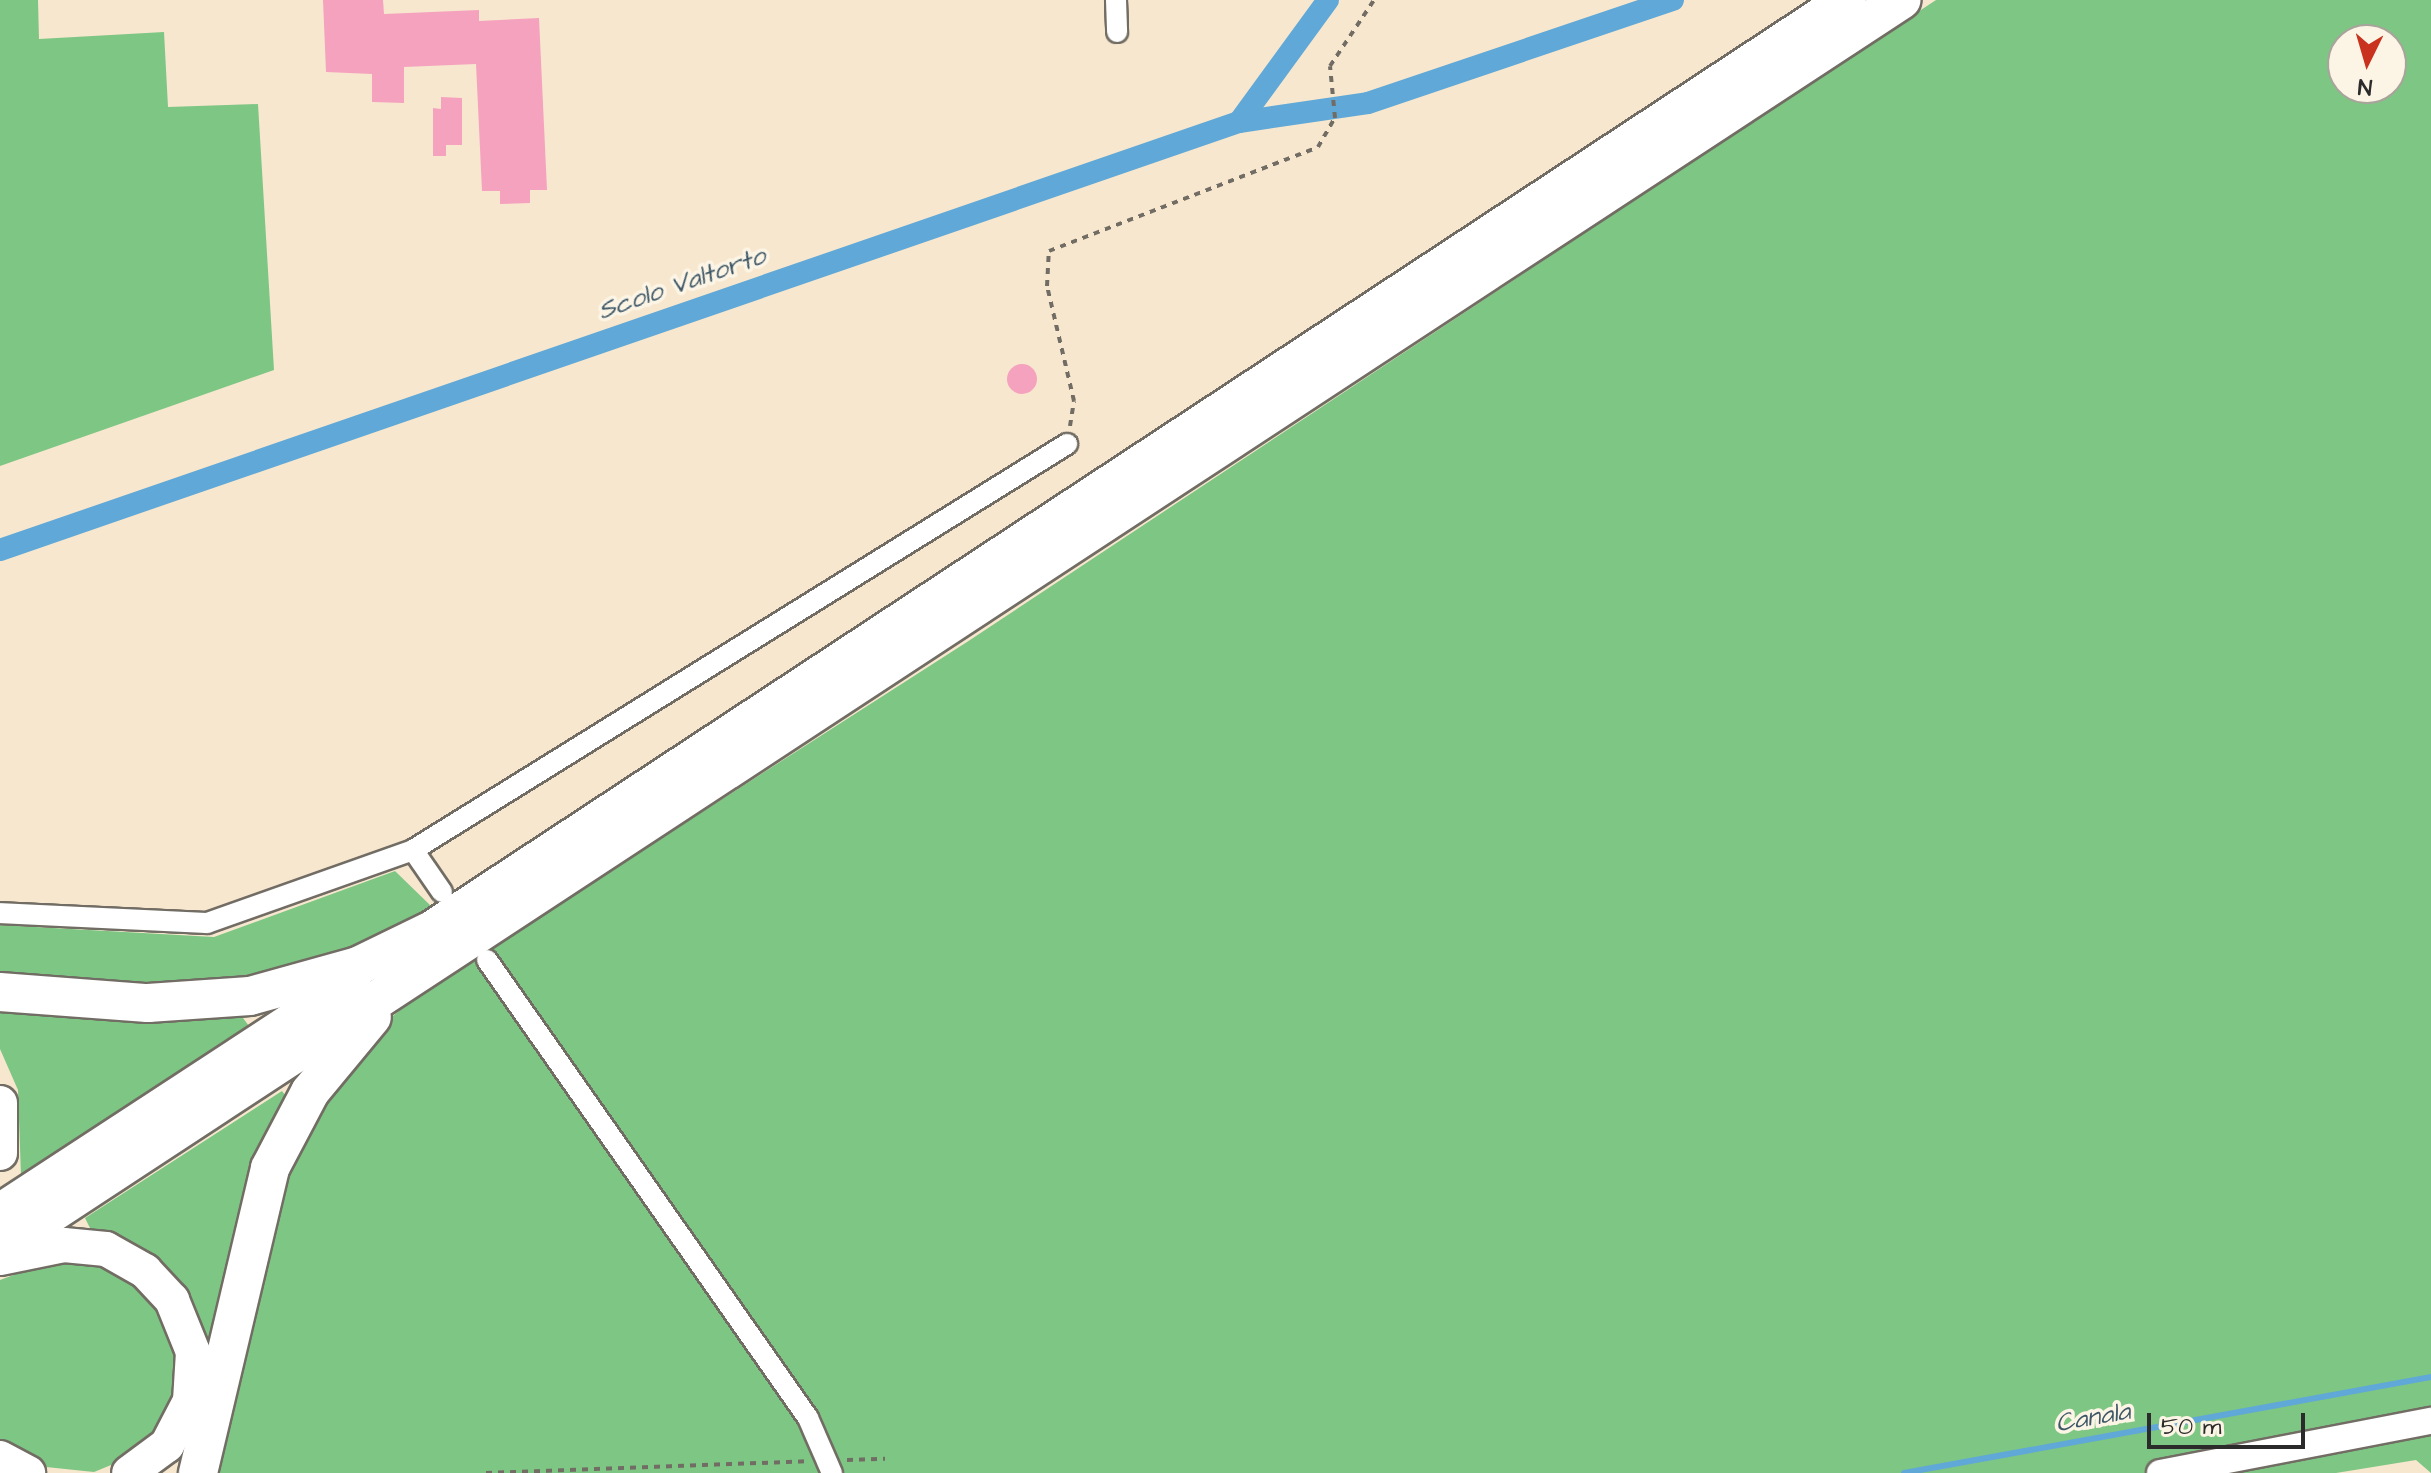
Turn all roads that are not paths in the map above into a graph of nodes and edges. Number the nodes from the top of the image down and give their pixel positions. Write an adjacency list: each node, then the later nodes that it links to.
1 (1116, 0): 4 (street)
2 (1847, 0): 9 (highway)
3 (1901, 0): 11 (highway)
4 (1117, 32)
5 (1067, 444): 6 (street)
6 (413, 850): 7 (street); 8 (street)
7 (442, 892)
8 (0, 913)
9 (428, 932): 12 (highway); 15 (highway)
10 (487, 960): 20 (street)
11 (407, 977): 16 (highway); 23 (highway)
12 (0, 992)
13 (0, 1103): 14 (highway)
14 (0, 1153)
15 (0, 1213)
16 (0, 1247)
17 (0, 1258): 22 (highway)
18 (2431, 1421): 24 (street)
19 (0, 1458): 21 (highway)
20 (829, 1466)
21 (28, 1473)
22 (129, 1473)
23 (198, 1473)
24 (2160, 1473)

